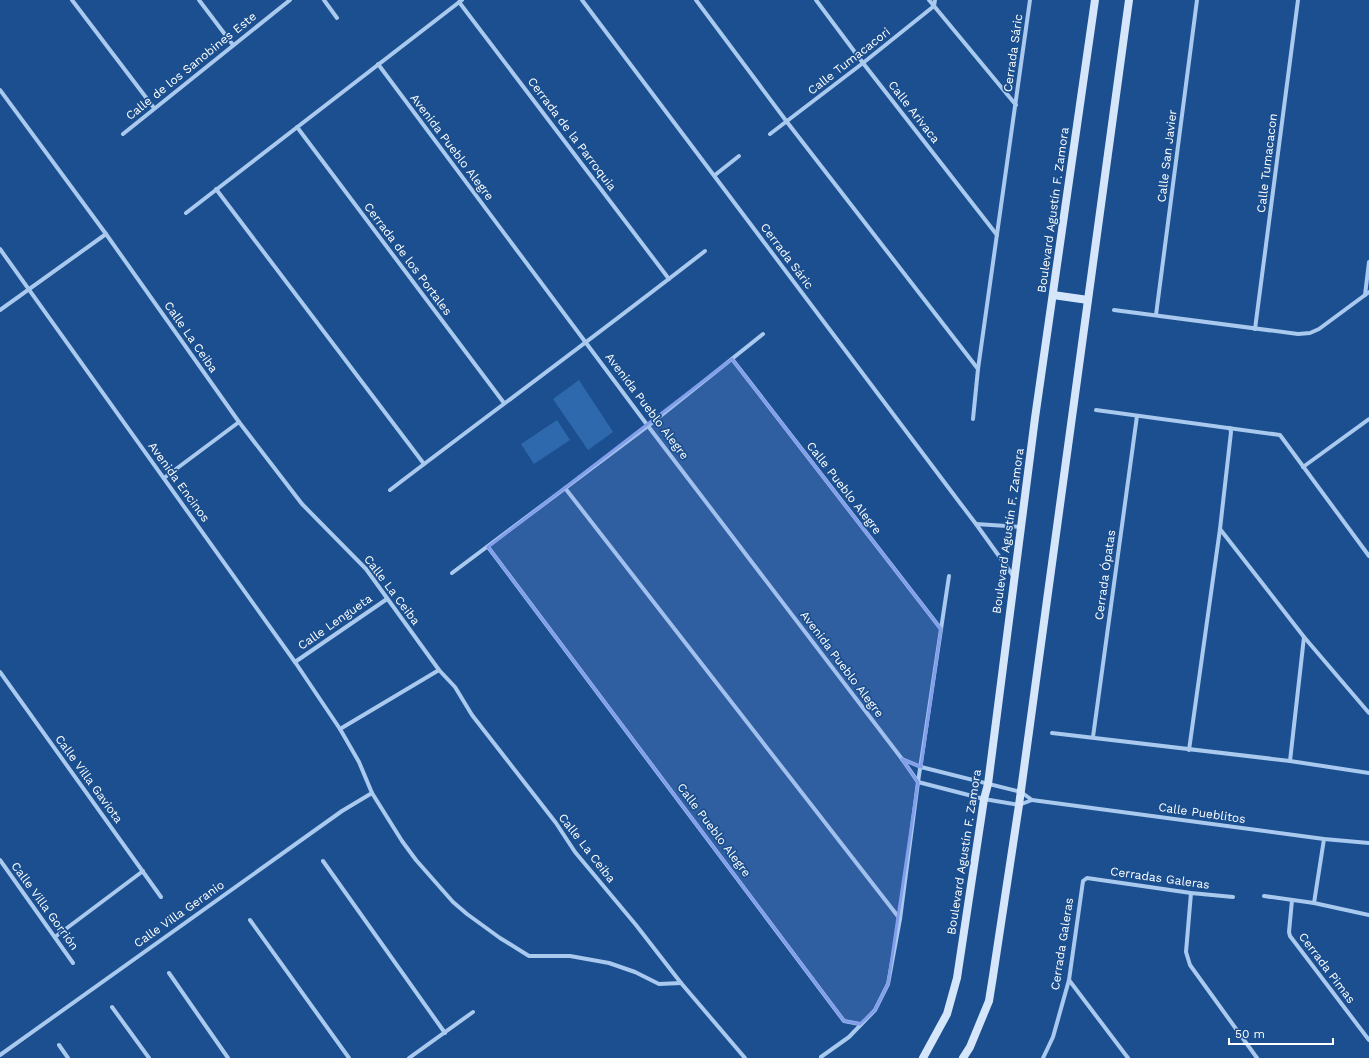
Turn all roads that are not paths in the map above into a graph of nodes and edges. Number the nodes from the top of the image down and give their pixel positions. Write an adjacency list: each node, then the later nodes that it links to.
1 (72, 0): 23 (street)
2 (199, 0): 18 (street)
3 (290, 0): 18 (street, Calle de los Sanobines Este)
4 (324, 0): 17 (street)
5 (582, 0): 29 (street, Cerrada Sáric)
6 (696, 0): 24 (street)
7 (816, 0): 19 (street, Calle Arivaca)
8 (930, 0): 16 (street)
9 (935, 0): 16 (street)
10 (1030, 0): 22 (street, Cerrada Sáric)
11 (1095, 0): 40 (street, Boulevard Agustín F. Zamora)
12 (1130, 0): 41 (street)
13 (1197, 0): 44 (street, Calle San Javier)
14 (1298, 0): 45 (street, Calle Tumacacon)
15 (461, 1): 20 (street); 37 (street, Cerrada de la Parroquia)
16 (934, 6): 19 (street, Calle Tumacacori); 22 (street)
17 (337, 18)
18 (233, 44): 23 (street, Calle de los Sanobines Este)
19 (863, 63): 24 (street, Calle Tumacacori); 33 (street, Calle Arivaca)
20 (378, 64): 25 (street); 47 (street, Avenida Pueblo Alegre)
21 (0, 90): 32 (street, Calle La Ceiba)
22 (1016, 105): 33 (street, Cerrada Sáric)
23 (154, 108): 26 (street, Calle de los Sanobines Este)
24 (787, 122): 27 (street, Calle Tumacacori); 49 (street)
25 (297, 128): 30 (street); 50 (street, Cerrada de los Portales)
26 (123, 134)
27 (770, 134)
28 (739, 156): 29 (street)
29 (714, 175): 63 (street, Cerrada Sáric)
30 (216, 189): 31 (street); 58 (street)
31 (186, 213)
32 (106, 234): 38 (street); 55 (street, Calle La Ceiba)
33 (997, 235): 49 (street, Cerrada Sáric)
34 (0, 249): 38 (street, Avenida Encinos)
35 (705, 251): 37 (street)
36 (1369, 262): 39 (street)
37 (669, 279): 47 (street)
38 (29, 289): 42 (street); 60 (street, Avenida Encinos)
39 (1367, 293): 45 (street)
40 (1053, 295): 41 (street); 64 (street, Boulevard Agustín F. Zamora)
41 (1088, 300): 88 (street)
42 (0, 310)
43 (1114, 310): 44 (street)
44 (1156, 315): 45 (street)
45 (1255, 329)
46 (763, 334): 48 (street)
47 (586, 343): 50 (street); 56 (street, Avenida Pueblo Alegre)
48 (732, 359): 56 (street); 72 (street, Calle Pueblo Alegre)
49 (978, 369): 53 (street, Cerrada Sáric)
50 (504, 403): 58 (street)
51 (1096, 410): 52 (street)
52 (1137, 416): 57 (street); 80 (street, Cerrada Ópatas)
53 (973, 419)
54 (1369, 419): 59 (street)
55 (239, 422): 60 (street); 71 (street, Calle La Ceiba)
56 (648, 426): 61 (street); 82 (street, Avenida Pueblo Alegre)
57 (1230, 428): 59 (street); 65 (street)
58 (424, 464): 62 (street)
59 (1303, 467): 67 (street)
60 (164, 478): 74 (street, Avenida Encinos)
61 (566, 488): 66 (street); 106 (street)
62 (390, 490)
63 (976, 524): 64 (street); 70 (street, Cerrada Sáric)
64 (1020, 527): 70 (street, Boulevard Agustín F. Zamora)
65 (1220, 528): 73 (street); 81 (street)
66 (488, 546): 68 (street); 115 (street, Calle Pueblo Alegre)
67 (1369, 556)
68 (452, 573)
69 (949, 576): 72 (street)
70 (1014, 577): 87 (street, Boulevard Agustín F. Zamora)
71 (387, 599): 74 (street, Calle Lengueta); 75 (street, Calle La Ceiba)
72 (941, 629): 84 (street)
73 (1304, 637): 77 (street); 83 (street)
74 (295, 662): 78 (street, Avenida Encinos)
75 (439, 670): 78 (street); 112 (street, Calle La Ceiba)
76 (0, 672): 97 (street, Calle Villa Gaviota)
77 (1369, 713)
78 (340, 730): 89 (street, Avenida Encinos)
79 (1052, 733): 80 (street)
80 (1093, 737): 81 (street)
81 (1189, 750): 83 (street)
82 (902, 759): 84 (street, Avenida Pueblo Alegre); 86 (street, Avenida Pueblo Alegre)
83 (1290, 761): 85 (street)
84 (921, 767): 86 (street); 87 (street, Avenida Pueblo Alegre)
85 (1369, 773)
86 (918, 782): 90 (street); 106 (street)
87 (988, 784): 88 (street, Avenida Pueblo Alegre); 90 (street, Boulevard Agustín F. Zamora)
88 (1021, 792): 91 (street, Avenida Pueblo Alegre); 92 (street)
89 (372, 793): 112 (street, Avenida Encinos); 119 (street, Calle Villa Geranio)
90 (984, 798): 92 (street); 127 (street, Boulevard Agustín F. Zamora)
91 (1032, 800): 92 (street); 93 (street, Calle Pueblitos)
92 (1019, 805): 128 (street)
93 (1324, 839): 94 (street, Calle Pueblitos); 104 (street)
94 (1369, 843)
95 (0, 860): 108 (street, Calle Villa Gorrión)
96 (323, 861): 116 (street)
97 (143, 871): 101 (street, Calle Villa Gaviota); 108 (street)
98 (1084, 879): 99 (street, Cerradas Galeras); 111 (street, Cerrada Galeras)
99 (1191, 894): 102 (street, Cerradas Galeras); 131 (street)
100 (1264, 896): 103 (street)
101 (162, 897)
102 (1232, 897)
103 (1292, 900): 104 (street); 117 (street, Cerrada Pimas)
104 (1314, 903): 105 (street)
105 (1369, 915)
106 (900, 919): 115 (street)
107 (250, 920): 124 (street)
108 (55, 937): 109 (street, Calle Villa Gorrión)
109 (73, 963)
110 (169, 973): 123 (street)
111 (1069, 980): 129 (street, Cerrada Galeras); 130 (street)
112 (681, 984): 126 (street, Calle La Ceiba)
113 (112, 1007): 122 (street)
114 (473, 1012): 116 (street)
115 (860, 1024): 120 (street)
116 (445, 1033): 125 (street)
117 (1369, 1040)
118 (59, 1045): 121 (street)
119 (0, 1055)
120 (821, 1057)
121 (68, 1058)
122 (149, 1058)
123 (228, 1058)
124 (349, 1058)
125 (409, 1058)
126 (745, 1058)
127 (923, 1058)
128 (964, 1058)
129 (1042, 1058)
130 (1128, 1058)
131 (1258, 1058)

